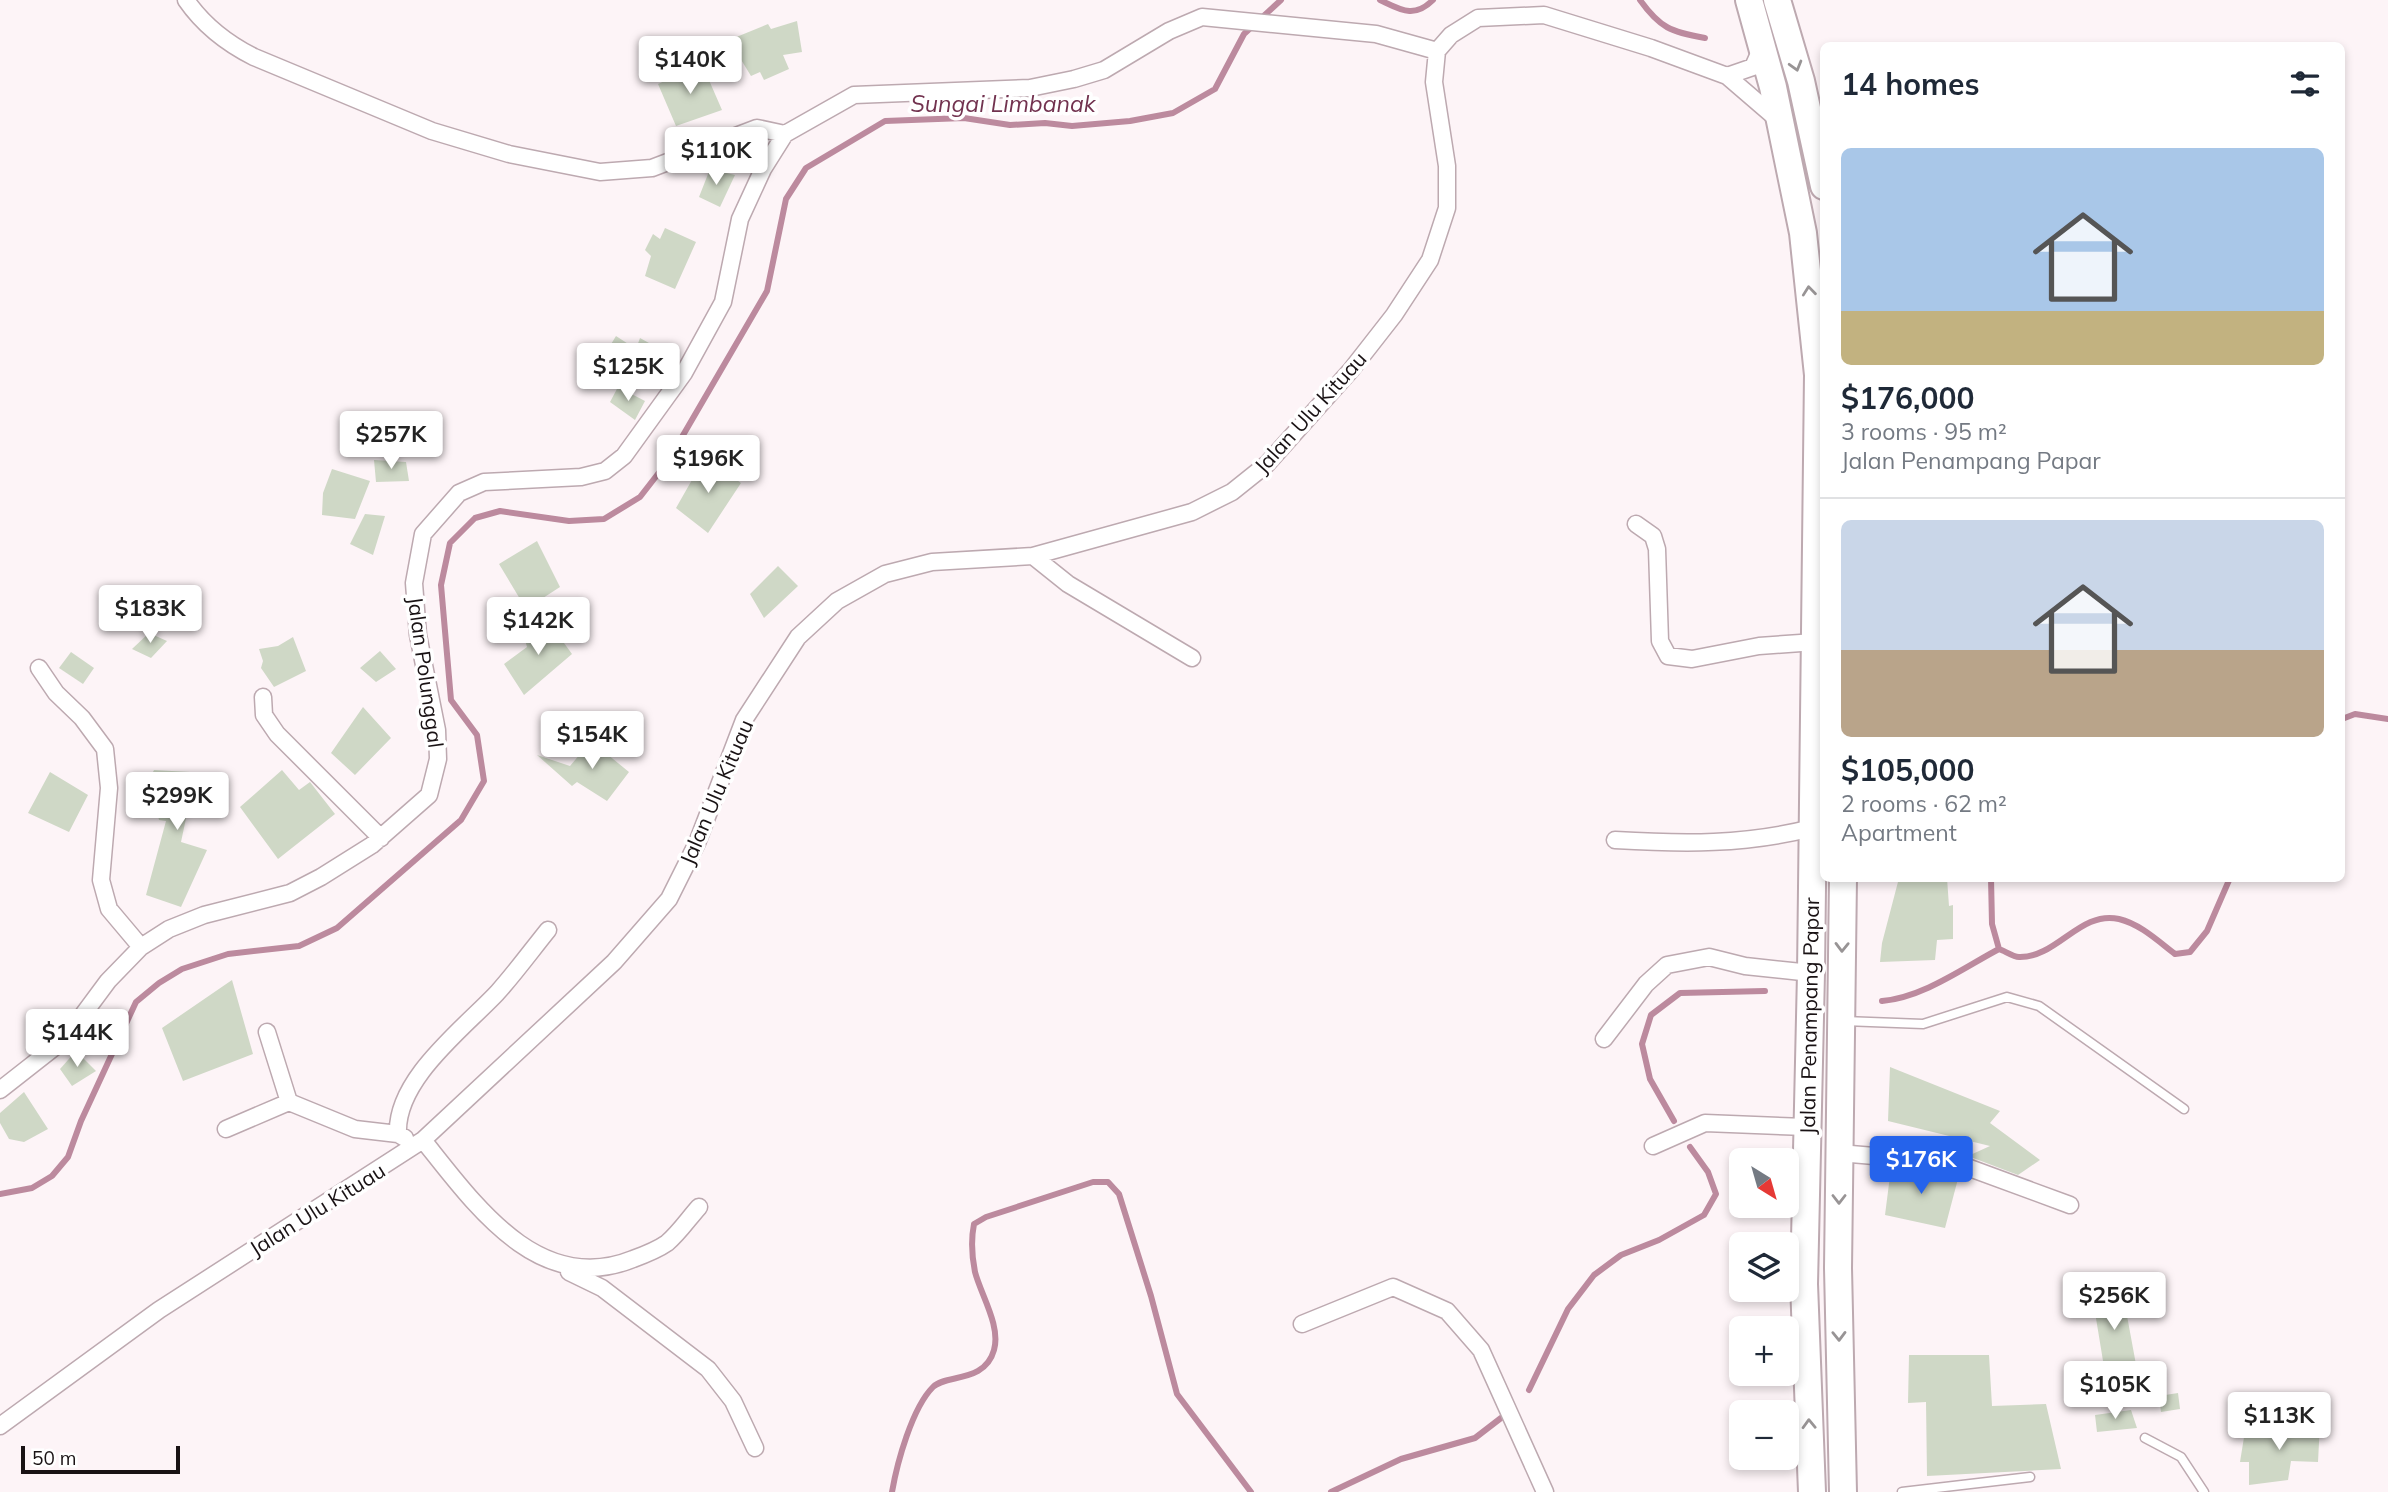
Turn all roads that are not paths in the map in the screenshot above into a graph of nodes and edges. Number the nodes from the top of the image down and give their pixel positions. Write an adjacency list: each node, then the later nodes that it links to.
1 (186, 0): 8 (street)
2 (1749, 0): 4 (main road, Jalan Penampang Papar)
3 (1777, 0): 9 (main road, one-way to 9)
4 (1762, 47): 6 (street); 7 (main road, Jalan Penampang Papar)
5 (1437, 51): 6 (street); 8 (street, Jalan Polunggal); 11 (street, Jalan Ulu Kituau)
6 (1727, 76): 7 (street)
7 (1780, 122): 12 (main road, Jalan Penampang Papar, one-way to 7)
8 (785, 134): 17 (street, Jalan Polunggal)
9 (1820, 168)
10 (1636, 524): 12 (street)
11 (1034, 556): 13 (street); 34 (street, Jalan Ulu Kituau)
12 (1815, 642): 16 (main road, Jalan Penampang Papar)
13 (1192, 658)
14 (38, 668): 21 (street)
15 (262, 697): 17 (street)
16 (1812, 828): 18 (street); 22 (main road, Jalan Penampang Papar)
17 (381, 838): 21 (street, Jalan Polunggal)
18 (1615, 840)
19 (1843, 882): 23 (main road, Jalan Penampang Papar, one-way to 23)
20 (548, 930): 33 (street)
21 (141, 947): 27 (street, Jalan Polunggal)
22 (1811, 972): 25 (street); 28 (main road, Jalan Penampang Papar)
23 (1841, 1021): 26 (main road, Jalan Penampang Papar); 30 (lane)
24 (267, 1032): 29 (street)
25 (1604, 1039)
26 (1840, 1060): 28 (main road); 36 (main road, Jalan Penampang Papar)
27 (0, 1090)
28 (1807, 1095): 31 (main road, Jalan Penampang Papar)
29 (289, 1102): 32 (street); 33 (street)
30 (2184, 1109)
31 (1806, 1127): 35 (street); 46 (main road, Jalan Penampang Papar, one-way to 31)
32 (226, 1129)
33 (398, 1133): 34 (street)
34 (420, 1142): 39 (street); 41 (street, Jalan Ulu Kituau)
35 (1653, 1146)
36 (1839, 1153): 37 (street); 47 (main road, Jalan Penampang Papar, one-way to 47)
37 (2070, 1205)
38 (699, 1207): 39 (street)
39 (540, 1259): 43 (street)
40 (1302, 1324): 45 (street)
41 (0, 1426)
42 (2145, 1438): 49 (lane)
43 (755, 1448)
44 (2030, 1476): 48 (lane)
45 (1545, 1492)
46 (1812, 1492)
47 (1843, 1492)
48 (1902, 1492)
49 (2204, 1492)

